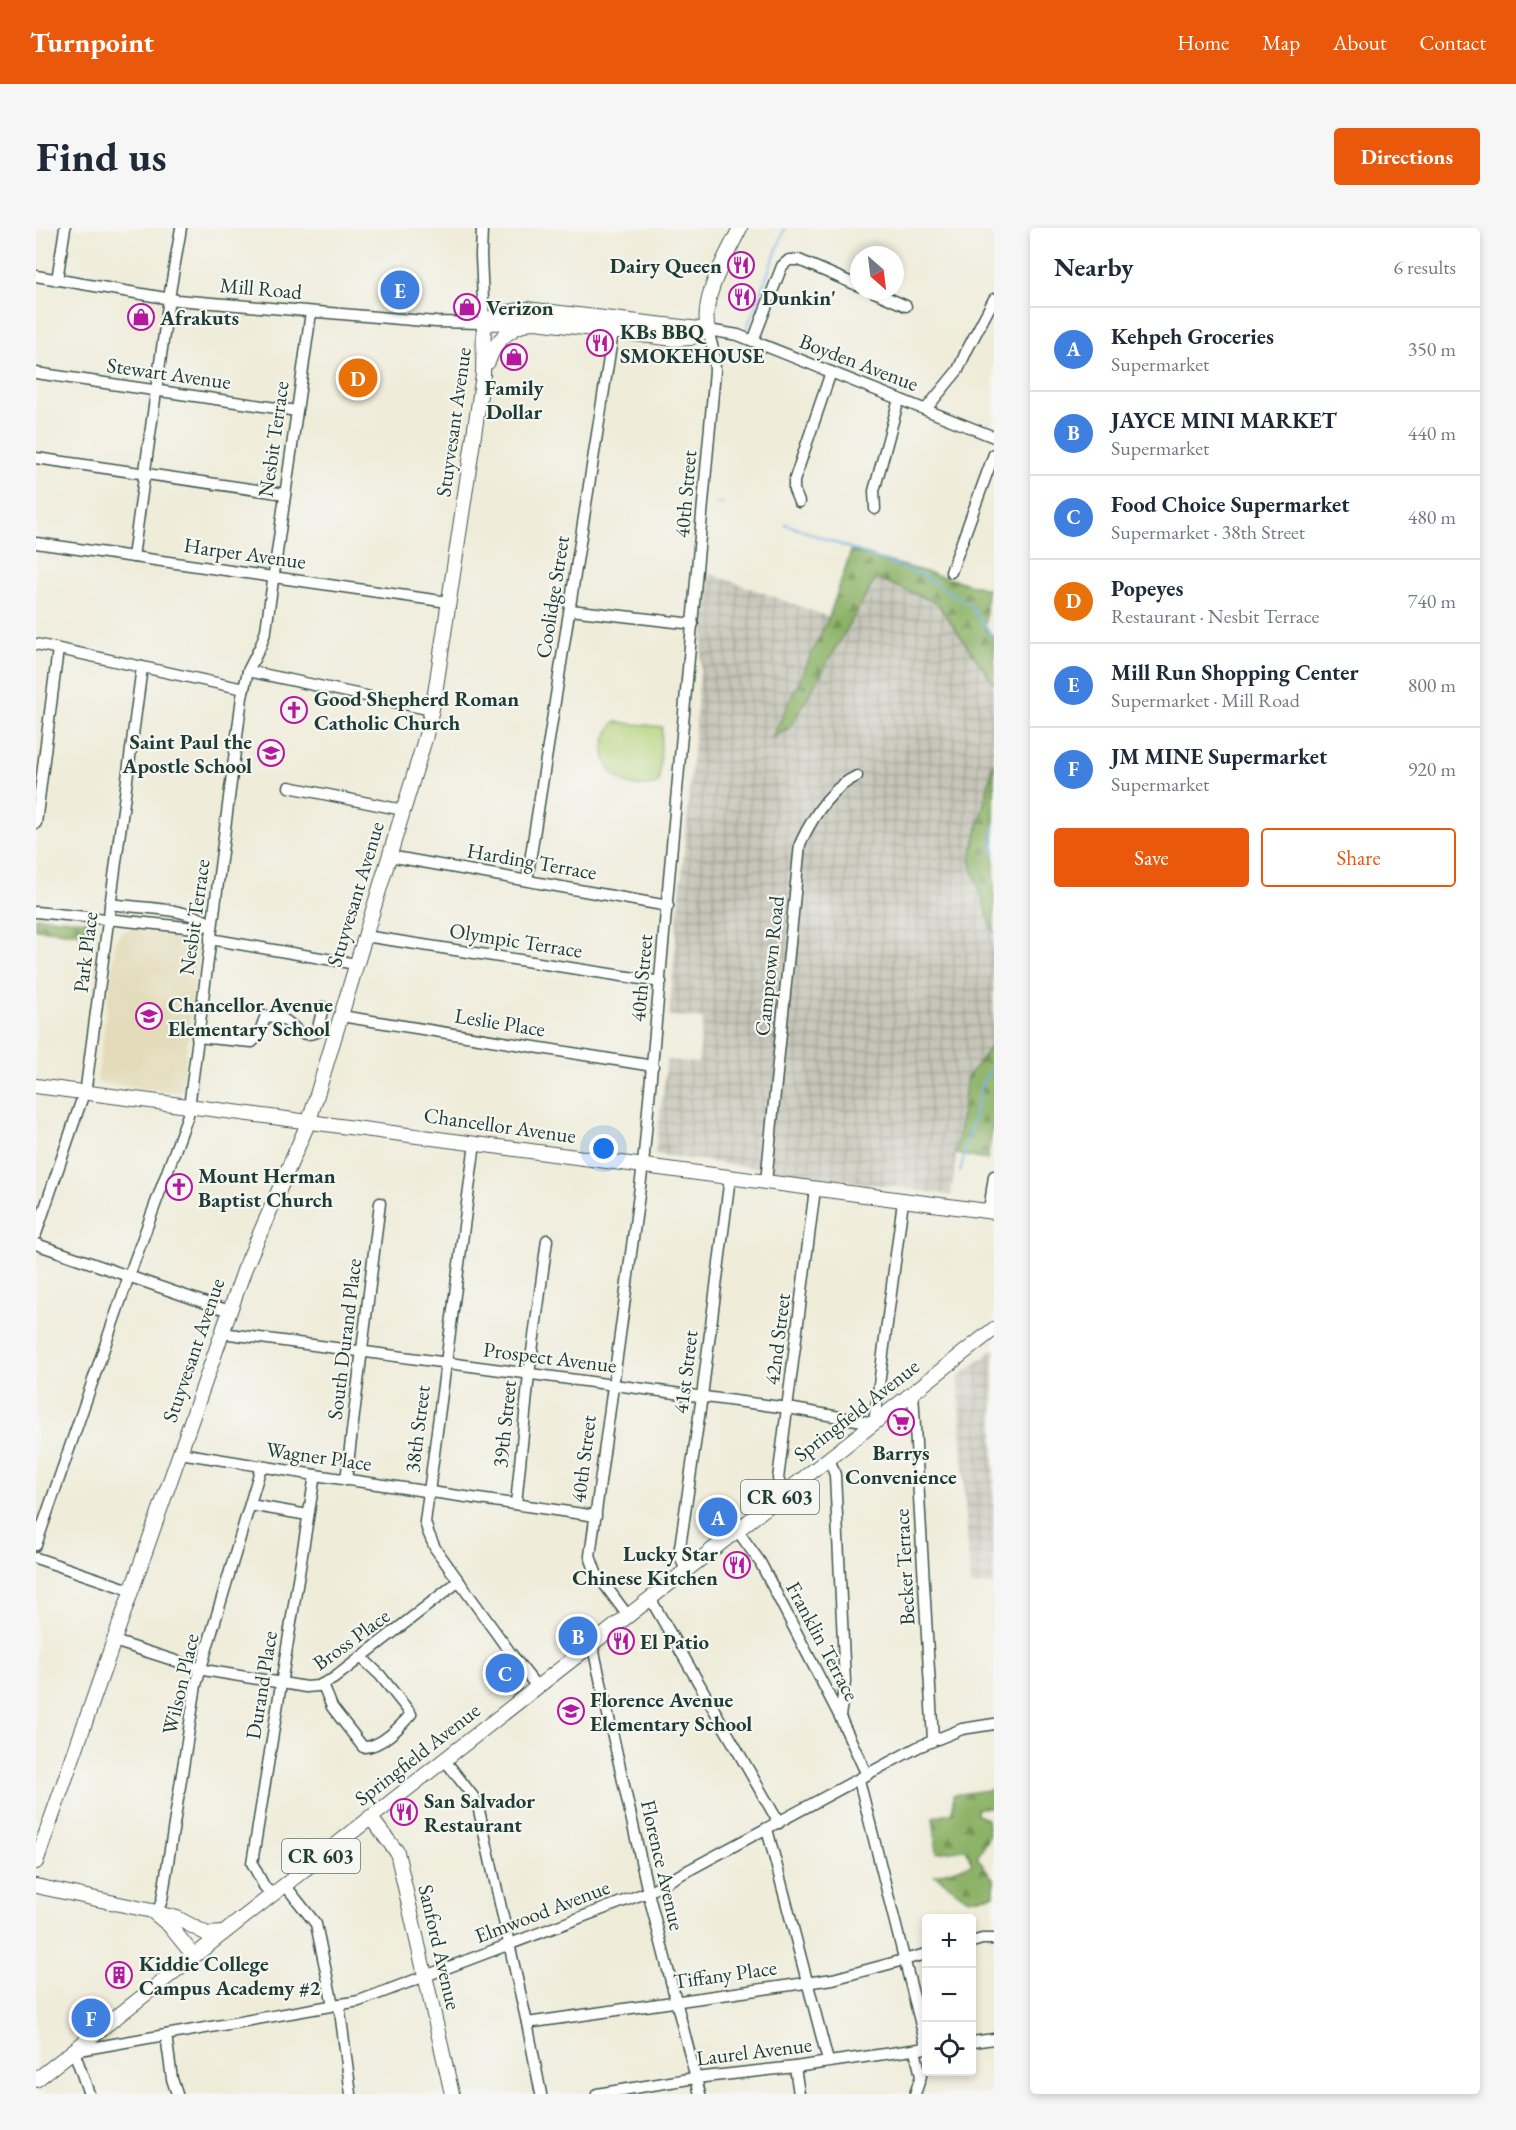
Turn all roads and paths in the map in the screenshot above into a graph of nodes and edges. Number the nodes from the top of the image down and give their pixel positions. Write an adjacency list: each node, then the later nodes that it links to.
1 (65, 228): 6 (street)
2 (181, 228): 8 (street)
3 (482, 228): 14 (street)
4 (740, 228): 16 (main road)
5 (36, 276): 6 (street, Mill Road)
6 (57, 280): 8 (street, Mill Road)
7 (850, 282): 17 (street)
8 (169, 298): 12 (street, Mill Road); 21 (street)
9 (994, 299): 23 (street)
10 (892, 300): 11 (street)
11 (906, 306)
12 (311, 312): 14 (street, Mill Road); 24 (street, Nesbit Terrace)
13 (536, 322): 14 (main road, Stuyvesant Avenue); 15 (main road, Stuyvesant Avenue); 20 (main road)
14 (484, 323): 15 (main road, Stuyvesant Avenue); 20 (main road, Stuyvesant Avenue)
15 (614, 325): 16 (main road, Stuyvesant Avenue); 37 (street, Coolidge Street)
16 (708, 330): 17 (street, Boyden Avenue); 38 (street, 40th Street)
17 (753, 341): 18 (street, Boyden Avenue)
18 (831, 372): 22 (street, Boyden Avenue); 30 (street)
19 (36, 373): 21 (street, Stewart Avenue)
20 (483, 375): 36 (main road, Stuyvesant Avenue)
21 (156, 391): 24 (street, Stewart Avenue); 28 (street)
22 (899, 399): 23 (street, Boyden Avenue); 31 (street)
23 (926, 409): 25 (street, Boyden Avenue)
24 (297, 411): 29 (street, Nesbit Terrace)
25 (994, 437)
26 (994, 454): 34 (street)
27 (36, 458): 28 (street)
28 (144, 474): 29 (street); 33 (street)
29 (285, 494): 35 (street, Nesbit Terrace)
30 (799, 502)
31 (875, 509)
32 (36, 543): 33 (street, Harper Avenue)
33 (133, 557): 35 (street, Harper Avenue)
34 (951, 572)
35 (273, 577): 36 (street, Harper Avenue); 42 (street, Nesbit Terrace)
36 (448, 602): 44 (main road, Stuyvesant Avenue)
37 (570, 610): 38 (street); 50 (street, Coolidge Street)
38 (693, 624): 52 (street, 40th Street)
39 (36, 644): 40 (street)
40 (58, 649): 41 (street); 48 (street)
41 (142, 667): 43 (street); 51 (street, Park Place)
42 (248, 671): 43 (street, Nesbit Terrace); 44 (street)
43 (244, 689): 55 (street, Nesbit Terrace)
44 (432, 710): 47 (main road, Stuyvesant Avenue)
45 (857, 776): 72 (street, Camptown Road)
46 (289, 787): 47 (street)
47 (402, 810): 49 (main road, Stuyvesant Avenue)
48 (36, 823)
49 (389, 855): 50 (street, Harding Terrace); 56 (main road, Stuyvesant Avenue)
50 (527, 880): 52 (street, Harding Terrace)
51 (110, 904): 54 (street, Park Place); 55 (street)
52 (668, 906): 59 (street, 40th Street)
53 (36, 912): 54 (street)
54 (108, 919): 55 (street); 65 (street, Park Place)
55 (212, 924): 57 (street, Nesbit Terrace)
56 (365, 936): 58 (main road, Stuyvesant Avenue); 59 (street, Olympic Terrace)
57 (210, 939): 58 (street); 62 (street, Nesbit Terrace)
58 (356, 964): 61 (main road, Stuyvesant Avenue)
59 (661, 982): 63 (street, 40th Street)
60 (323, 1007): 62 (street)
61 (340, 1016): 63 (street, Leslie Place); 67 (main road, Stuyvesant Avenue)
62 (197, 1037): 66 (street, Nesbit Terrace)
63 (652, 1066): 69 (street, 40th Street)
64 (36, 1086): 65 (main road, Chancellor Avenue)
65 (85, 1091): 66 (main road, Chancellor Avenue); 77 (street, Park Place)
66 (190, 1105): 67 (main road, Chancellor Avenue); 80 (street, Nesbit Terrace)
67 (309, 1121): 68 (main road, Chancellor Avenue); 81 (main road, Stuyvesant Avenue)
68 (475, 1143): 69 (main road, Chancellor Avenue); 85 (street, 38th Street)
69 (644, 1166): 71 (main road, Chancellor Avenue); 87 (street, 40th Street)
70 (994, 1176): 76 (street)
71 (730, 1177): 72 (main road, Chancellor Avenue); 89 (street, 41st Street)
72 (766, 1182): 73 (main road, Chancellor Avenue)
73 (815, 1189): 74 (main road, Chancellor Avenue); 90 (street, 42nd Street)
74 (903, 1201): 76 (main road, Chancellor Avenue); 91 (street)
75 (380, 1203): 84 (street, South Durand Place)
76 (991, 1211)
77 (36, 1234)
78 (547, 1240): 86 (street, 39th Street)
79 (36, 1244): 80 (street)
80 (129, 1276): 81 (street); 104 (street, Nesbit Terrace)
81 (230, 1311): 83 (main road, Stuyvesant Avenue)
82 (994, 1329): 88 (main road, Springfield Avenue / CR 603)
83 (222, 1333): 84 (street, Prospect Avenue); 92 (main road, Stuyvesant Avenue)
84 (362, 1352): 85 (street, Prospect Avenue); 96 (street, South Durand Place)
85 (445, 1363): 86 (street, Prospect Avenue); 97 (street, 38th Street)
86 (529, 1374): 87 (street, Prospect Avenue); 99 (street, 39th Street)
87 (613, 1385): 89 (street, Prospect Avenue); 102 (street, 40th Street)
88 (913, 1392): 91 (main road, Springfield Avenue / CR 603); 120 (street, Becker Terrace)
89 (702, 1396): 90 (street, Prospect Avenue); 106 (street, 41st Street)
90 (788, 1408): 91 (street, Prospect Avenue); 98 (street, 42nd Street)
91 (874, 1423): 93 (main road, Springfield Avenue / CR 603)
92 (180, 1453): 94 (street, Wagner Place); 108 (main road, Stuyvesant Avenue)
93 (829, 1458): 98 (main road, Springfield Avenue / CR 603); 118 (street)
94 (261, 1467): 95 (street, Wagner Place); 100 (street, Wilson Place)
95 (315, 1475): 96 (street, Wagner Place); 101 (street, Durand Place)
96 (346, 1480): 97 (street, Wagner Place)
97 (429, 1492): 99 (street, Wagner Place); 107 (street, 38th Street)
98 (784, 1493): 103 (main road, Springfield Avenue / CR 603)
99 (516, 1504): 102 (street, Wagner Place)
100 (250, 1505): 101 (street); 114 (street, Wilson Place)
101 (308, 1515): 115 (street, Durand Place)
102 (596, 1516): 110 (street, 40th Street)
103 (737, 1530): 106 (main road, Springfield Avenue / CR 603); 118 (street, Franklin Terrace)
104 (36, 1545)
105 (36, 1558): 108 (street)
106 (686, 1571): 109 (main road, Springfield Avenue / CR 603)
107 (459, 1581): 113 (street, Bross Place); 117 (street, 38th Street)
108 (130, 1590): 111 (main road, Stuyvesant Avenue)
109 (650, 1598): 110 (main road, Springfield Avenue / CR 603); 124 (street)
110 (628, 1616): 112 (main road, Springfield Avenue / CR 603)
111 (114, 1641): 114 (street, Bross Place); 126 (main road, Stuyvesant Avenue)
112 (592, 1643): 117 (main road, Springfield Avenue / CR 603); 129 (street, Florence Avenue)
113 (362, 1658): 116 (street, Bross Place); 116 (street)
114 (200, 1668): 115 (street, Bross Place); 131 (street, Wilson Place)
115 (281, 1683): 116 (street, Bross Place); 130 (street, Durand Place)
116 (323, 1685)
117 (537, 1687): 121 (main road, Springfield Avenue / CR 603)
118 (840, 1717): 122 (street, Franklin Terrace)
119 (994, 1724): 120 (street, Elmwood Avenue)
120 (933, 1740): 122 (street, Elmwood Avenue)
121 (444, 1759): 123 (main road, Springfield Avenue / CR 603); 135 (street)
122 (863, 1777): 124 (street, Elmwood Avenue); 138 (street, Franklin Terrace)
123 (370, 1817): 127 (main road, Springfield Avenue / CR 603); 139 (main road, Sanford Avenue)
124 (779, 1822): 125 (street, Elmwood Avenue)
125 (767, 1829): 129 (street, Elmwood Avenue); 140 (street)
126 (36, 1862)
127 (285, 1885): 130 (main road, Springfield Avenue / CR 603); 142 (street)
128 (36, 1886): 131 (main road)
129 (648, 1892): 135 (street, Elmwood Avenue); 141 (street, Florence Avenue)
130 (272, 1895): 132 (main road, Springfield Avenue / CR 603)
131 (157, 1913): 132 (main road); 137 (main road)
132 (225, 1932): 137 (main road, Springfield Avenue / CR 603)
133 (994, 1940): 134 (street)
134 (976, 1941)
135 (509, 1945): 139 (street, Elmwood Avenue); 143 (street)
136 (922, 1955): 138 (street, Tiffany Place)
137 (194, 1956): 144 (main road, Springfield Avenue / CR 603)
138 (905, 1960): 140 (street, Tiffany Place); 149 (street, Franklin Terrace)
139 (426, 1976): 142 (street, Elmwood Avenue); 160 (main road, Sanford Avenue)
140 (808, 1982): 141 (street, Tiffany Place); 152 (street)
141 (676, 2001): 143 (street, Tiffany Place); 155 (street, Florence Avenue)
142 (336, 2005): 145 (street, Elmwood Avenue); 159 (street)
143 (527, 2023): 161 (street)
144 (102, 2028): 148 (street); 151 (main road, Springfield Avenue / CR 603)
145 (166, 2035): 148 (street, Elmwood Avenue); 158 (street)
146 (994, 2039): 147 (street)
147 (976, 2041)
148 (120, 2043): 151 (street, Elmwood Avenue)
149 (922, 2043)
150 (922, 2048): 152 (street, Laurel Avenue)
151 (74, 2050): 156 (main road, Springfield Avenue / CR 603); 157 (street)
152 (828, 2061): 154 (street, Laurel Avenue)
153 (922, 2062): 165 (street, Franklin Terrace)
154 (795, 2067): 155 (street, Laurel Avenue); 164 (street)
155 (695, 2078): 162 (street, Laurel Avenue); 163 (street, Florence Avenue)
156 (36, 2080)
157 (89, 2094)
158 (177, 2094)
159 (351, 2094)
160 (452, 2094)
161 (540, 2094)
162 (597, 2094)
163 (700, 2094)
164 (799, 2094)
165 (915, 2094)

